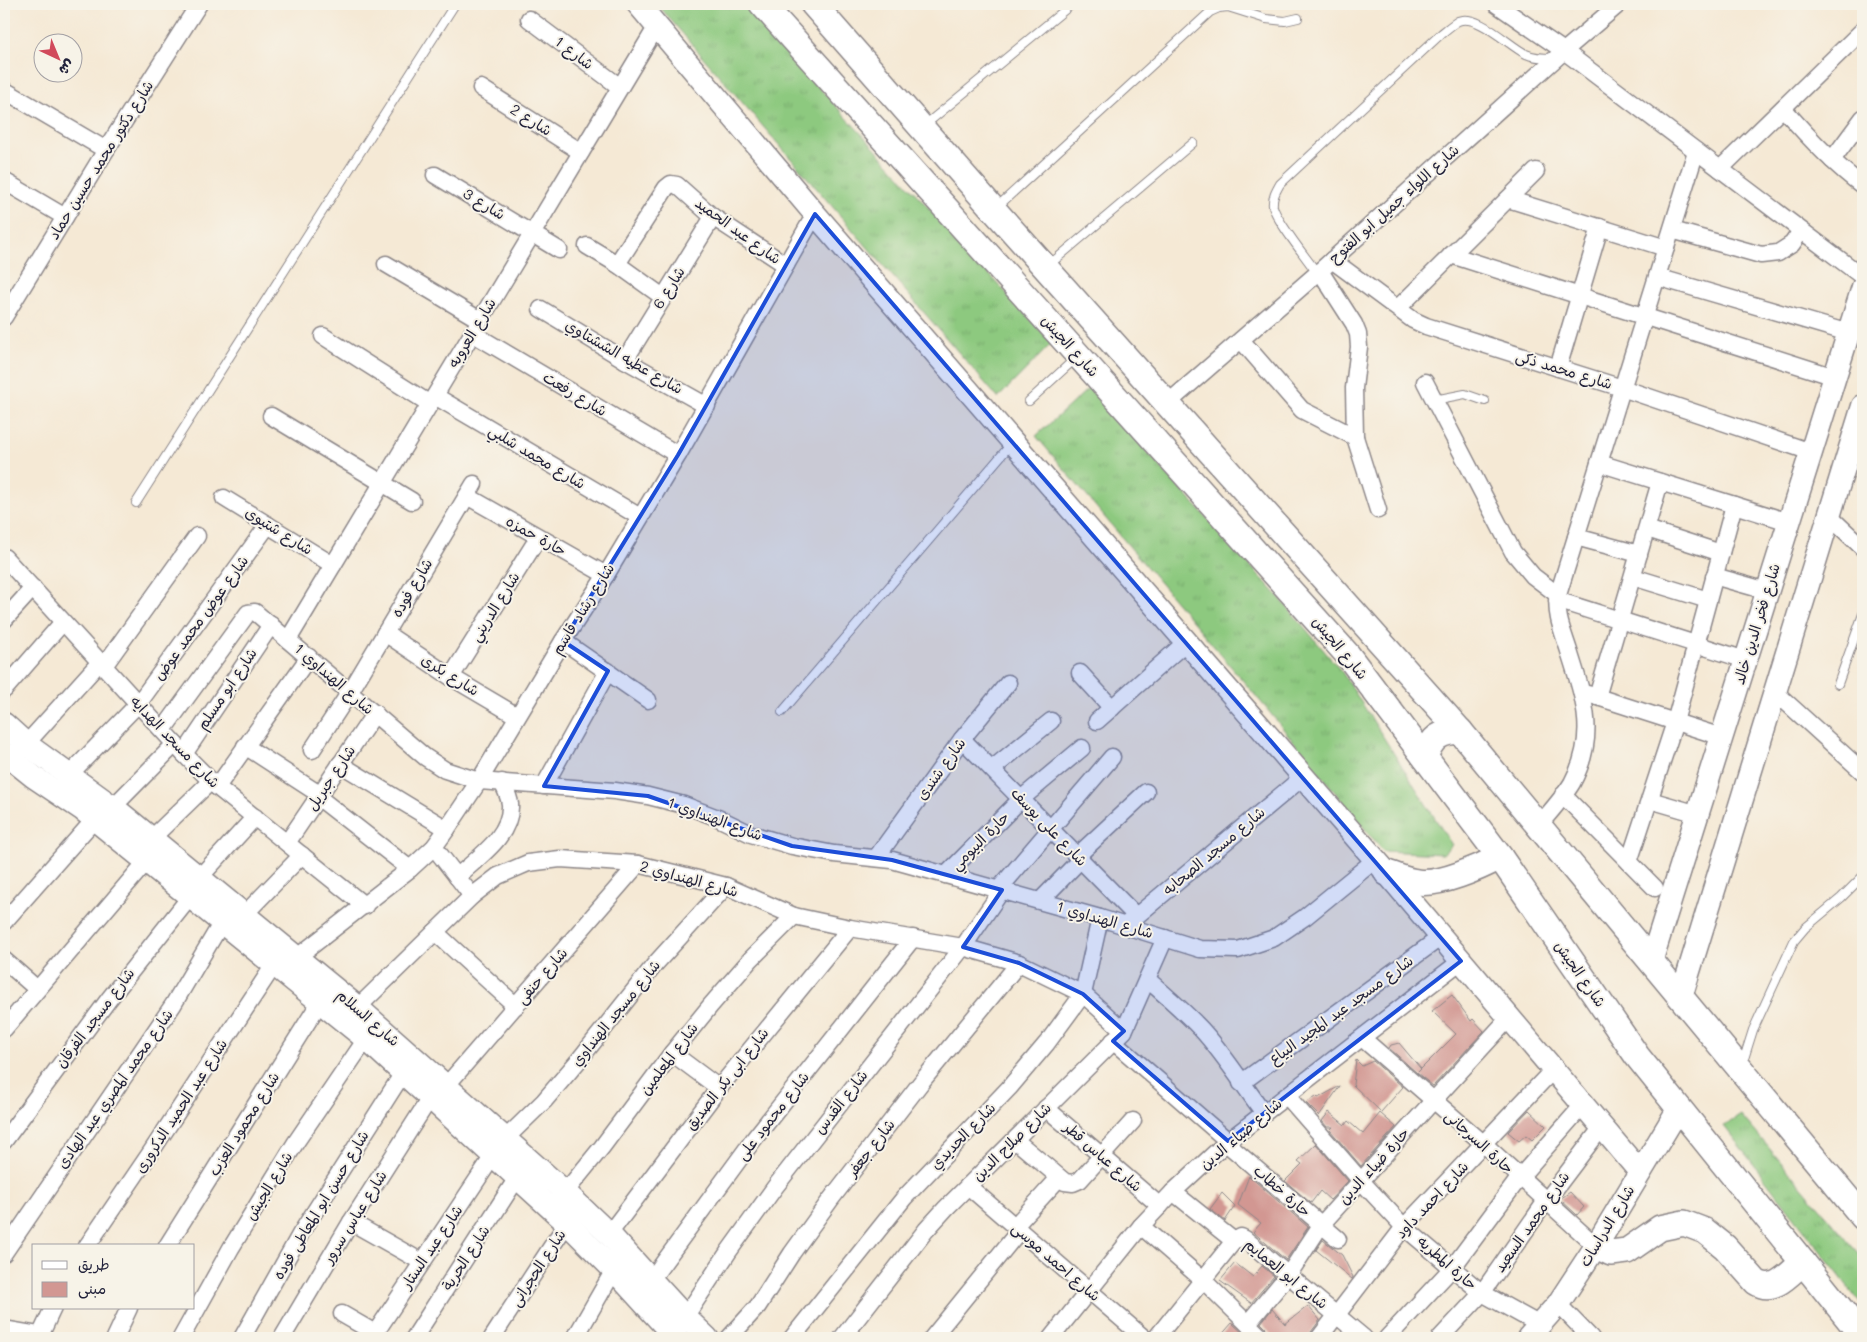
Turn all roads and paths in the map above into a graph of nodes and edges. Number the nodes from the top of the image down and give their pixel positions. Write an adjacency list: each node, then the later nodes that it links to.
1 (199, 4): 21 (street, شارع دكتور محمد حسين حماد)
2 (455, 4): 86 (lane)
3 (638, 4): 11 (street)
4 (762, 4): 36 (main road, شارع الجيش)
5 (813, 4): 19 (main road)
6 (1072, 4): 19 (lane)
7 (1496, 4): 13 (street)
8 (1619, 4): 13 (street, شارع اللواء جميل ابو الفتوح)
9 (1298, 18): 31 (lane)
10 (529, 20): 14 (street, شارع 1)
11 (656, 26): 14 (street, شارع العروبه); 32 (street)
12 (1863, 30): 17 (street)
13 (1560, 54): 22 (street); 48 (street, شارع اللواء جميل ابو الفتوح); 48 (lane)
14 (620, 87): 23 (street, شارع العروبه)
15 (481, 88): 23 (street, شارع 2)
16 (4, 90): 21 (street)
17 (1783, 108): 24 (street); 25 (street)
18 (1863, 118): 24 (street)
19 (921, 128): 31 (main road)
20 (1193, 143): 47 (lane)
21 (106, 150): 34 (street, شارع دكتور محمد حسين حماد)
22 (1696, 151): 25 (street); 37 (street)
23 (581, 152): 39 (street, شارع العروبه)
24 (1832, 160): 29 (street)
25 (1720, 169): 38 (street)
26 (1536, 171): 30 (street)
27 (435, 175): 39 (street, شارع 3)
28 (4, 181): 34 (street)
29 (1863, 186)
30 (1508, 200): 35 (street); 43 (street)
31 (993, 209): 36 (main road); 47 (main road)
32 (815, 214): 46 (street, شارع رشاد قاسم); 77 (street)
33 (713, 217): 45 (street, شارع عبد الحميد); 46 (street, شارع عبد الحميد); 52 (street, شارع 6)
34 (65, 218): 56 (street, شارع دكتور محمد حسين حماد)
35 (1600, 228): 41 (street); 53 (street)
36 (965, 230): 62 (main road, شارع الجيش)
37 (1672, 230): 38 (street); 41 (street)
38 (1801, 231): 50 (street)
39 (532, 233): 42 (street, شارع 3); 58 (street, شارع العروبه)
40 (587, 246): 45 (street)
41 (1666, 248): 49 (street)
42 (559, 250)
43 (1452, 255): 53 (street); 54 (street)
44 (386, 264): 58 (street, شارع رفعت)
45 (617, 264): 52 (street)
46 (786, 265): 73 (street, شارع رشاد قاسم)
47 (1046, 268): 72 (main road)
48 (1323, 268): 54 (street, شارع محمد ذكى); 61 (street, شارع اللواء جميل ابو الفتوح); 76 (street)
49 (1657, 277): 57 (street); 59 (street)
50 (1863, 277)
51 (1863, 287): 59 (street, شارع فخر الدين خالد)
52 (663, 296): 63 (street, شارع 6)
53 (1580, 296): 57 (street); 64 (street)
54 (1398, 308): 64 (street, شارع محمد ذكى)
55 (541, 309): 63 (street, شارع عطيه الششتاوي)
56 (4, 317)
57 (1644, 317): 65 (street); 67 (street)
58 (476, 326): 68 (street, شارع العروبه); 79 (street, شارع رفعت)
59 (1848, 333): 65 (street, شارع فخر الدين خالد)
60 (323, 336): 68 (street, شارع محمد شلبي)
61 (1241, 340): 72 (street, شارع اللواء جميل ابو الفتوح); 76 (street)
62 (1078, 356): 71 (lane); 140 (main road, شارع الجيش)
63 (625, 360): 73 (street, شارع عطيه الششتاوي)
64 (1558, 368): 67 (street, شارع محمد ذكى)
65 (1835, 377): 78 (street, شارع فخر الدين خالد)
66 (1425, 382): 69 (street)
67 (1622, 388): 78 (street, شارع محمد ذكى); 80 (street)
68 (432, 400): 82 (street, شارع العروبه); 91 (street, شارع محمد شلبي)
69 (1434, 400): 70 (lane); 107 (street)
70 (1485, 401)
71 (1029, 402)
72 (1168, 403): 131 (main road)
73 (707, 406): 79 (street, شارع رشاد قاسم)
74 (1863, 406): 90 (street)
75 (271, 416): 82 (street)
76 (1355, 437): 88 (street)
77 (1013, 442): 117 (street); 135 (lane)
78 (1811, 452): 89 (street, شارع فخر الدين خالد)
79 (678, 455): 91 (street, شارع رشاد قاسم)
80 (1599, 463): 81 (street); 95 (street)
81 (1660, 482): 87 (street); 93 (street)
82 (382, 483): 85 (street); 101 (street, شارع العروبه)
83 (470, 490): 96 (street, حارة حمزه); 114 (street, شارع فوده)
84 (224, 498): 92 (street, شارع شتيوى)
85 (412, 501)
86 (136, 503)
87 (1734, 505): 89 (street); 98 (street)
88 (1378, 510)
89 (1792, 514): 90 (street); 106 (street, شارع فخر الدين خالد)
90 (1829, 516): 97 (street); 129 (street)
91 (640, 517): 102 (street, شارع رشاد قاسم)
92 (268, 525): 101 (street, شارع شتيوى); 133 (street, شارع عوض محمد عوض)
93 (1647, 529): 98 (street); 99 (street)
94 (197, 536): 121 (street)
95 (1576, 537): 99 (street); 107 (street)
96 (538, 538): 102 (street, حارة حمزه); 124 (street, شارع الدريني)
97 (1863, 548)
98 (1721, 553): 104 (street)
99 (1639, 554): 103 (street)
100 (4, 557): 105 (street, شارع مسجد الهدايه)
101 (333, 566): 115 (street, شارع العروبه)
102 (606, 575): 116 (street, شارع رشاد قاسم)
103 (1633, 576): 108 (street); 111 (street)
104 (1714, 576): 106 (street); 108 (street)
105 (33, 588): 110 (street); 112 (street, شارع مسجد الهدايه)
106 (1768, 591): 120 (street, شارع فخر الدين خالد)
107 (1558, 598): 111 (street); 130 (street)
108 (1708, 600): 118 (street)
109 (1863, 614): 126 (lane)
110 (4, 620)
111 (1620, 620): 118 (street); 130 (street)
112 (64, 622): 121 (street, شارع مسجد الهدايه); 127 (street)
113 (271, 625): 115 (street, شارع الهنداوي 1); 143 (street, شارع الهنداوي 1); 149 (street, شارع ابو مسلم)
114 (385, 633): 124 (street, شارع بكرى); 128 (street, شارع فوده)
115 (288, 640): 119 (street, شارع الهنداوي 1)
116 (563, 641): 122 (street); 137 (street, شارع رشاد قاسم)
117 (1186, 642): 134 (street); 158 (street)
118 (1696, 644): 120 (street); 141 (street)
119 (309, 657): 128 (street, شارع الهنداوي 1); 147 (street)
120 (1746, 660): 145 (street, شارع فخر الدين خالد)
121 (102, 664): 133 (street, شارع مسجد الهدايه); 151 (street)
122 (608, 671): 132 (street); 162 (street)
123 (1080, 673): 134 (street)
124 (452, 677): 137 (street, شارع بكرى)
125 (1008, 683): 146 (street, شارع شندى)
126 (1838, 684)
127 (4, 690)
128 (350, 692): 136 (street, شارع الهنداوي 1); 150 (street, شارع فوده)
129 (1775, 692): 156 (street); 217 (street)
130 (1589, 695): 141 (street); 164 (street)
131 (1429, 696): 140 (main road); 144 (main road)
132 (648, 700)
133 (138, 704): 143 (street, شارع مسجد الهدايه); 157 (street, شارع عوض محمد عوض)
134 (1112, 708): 139 (street)
135 (782, 712)
136 (375, 714): 154 (street, شارع جبريل); 159 (street, شارع الهنداوي 1)
137 (517, 716): 159 (street, شارع رشاد قاسم)
138 (1051, 721): 155 (street)
139 (1097, 721)
140 (1398, 721): 153 (main road, شارع الجيش)
141 (1675, 722): 145 (street); 167 (street)
142 (4, 724): 151 (street, شارع السلام)
143 (162, 730): 149 (street, شارع مسجد الهدايه)
144 (1460, 731): 153 (main road); 171 (main road)
145 (1722, 737): 169 (street, شارع فخر الدين خالد)
146 (962, 739): 155 (street, شارع على يوسف); 179 (street, شارع شندى)
147 (245, 746): 161 (street); 165 (street)
148 (1082, 748): 166 (street, حارة البيومي)
149 (180, 749): 161 (street, شارع مسجد الهدايه); 168 (street, شارع ابو مسلم)
150 (312, 750)
151 (11, 756): 157 (street, شارع السلام); 168 (street, شارع السلام)
152 (1112, 757): 173 (street, شارع القدس)
153 (1424, 757): 178 (main road, شارع الجيش)
154 (340, 764): 165 (street, شارع جبريل); 172 (street)
155 (992, 769): 166 (street, شارع على يوسف)
156 (1863, 772)
157 (70, 774): 168 (street, شارع السلام)
158 (1303, 777): 184 (street); 199 (street, شارع مسجد الصحابه)
159 (479, 781): 160 (street, شارع الهنداوي 1); 172 (street, شارع رشاد قاسم)
160 (502, 782): 162 (street, شارع الهنداوي 1); 188 (street)
161 (214, 784): 170 (street, شارع مسجد الهدايه); 174 (street)
162 (544, 786): 179 (street, شارع الهنداوي 1)
163 (1146, 792): 180 (street)
164 (1563, 795): 171 (street); 182 (street)
165 (319, 796): 175 (street, شارع جبريل); 185 (street)
166 (1021, 799): 173 (street, شارع على يوسف); 186 (street, حارة البيومي)
167 (1650, 800): 169 (street); 182 (street)
168 (104, 814): 174 (street, شارع السلام); 181 (street, شارع السلام); 200 (street, شارع ابو مسلم)
169 (1698, 814): 211 (street, شارع فخر الدين خالد)
170 (255, 817): 175 (street, شارع مسجد الهدايه); 190 (street, شارع مسجد الفرقان)
171 (1539, 825): 211 (main road)
172 (447, 829): 176 (street, شارع رشاد قاسم)
173 (1050, 829): 180 (street, شارع على يوسف); 192 (street, شارع القدس)
174 (151, 839): 190 (street, شارع السلام)
175 (287, 842): 177 (street, شارع مسجد الهدايه)
176 (434, 847): 185 (street, شارع رشاد قاسم); 188 (street)
177 (302, 855): 195 (street, شارع مسجد الهدايه); 196 (street)
178 (1500, 857): 184 (main road); 238 (main road, شارع الجيش)
179 (876, 858): 186 (street, شارع الهنداوي 1)
180 (1079, 858): 194 (street); 199 (street, شارع على يوسف)
181 (146, 862): 190 (street, شارع السلام); 215 (street)
182 (1629, 862): 191 (street)
183 (638, 864): 189 (street, شارع الهنداوي 2); 193 (street, شارع الهنداوي 2); 219 (street, شارع حنفى)
184 (1381, 866): 204 (street); 206 (street, شارع الهنداوي 1)
185 (410, 869): 195 (street, شارع رشاد قاسم)
186 (946, 875): 192 (street, شارع الهنداوي 1)
187 (1863, 876): 228 (lane)
188 (457, 877): 193 (street)
189 (726, 886): 197 (street, شارع الهنداوي 2); 246 (street, شارع مسجد الهنداوي)
190 (194, 887): 196 (street, شارع السلام); 201 (street, شارع السلام); 243 (street, شارع مسجد الفرقان)
191 (1655, 888)
192 (1000, 890): 194 (street, شارع الهنداوي 1); 207 (street, شارع القدس)
193 (472, 896): 203 (street, شارع الهنداوي 2)
194 (1040, 901): 198 (street, شارع الهنداوي 1)
195 (365, 906): 208 (street, شارع رشاد قاسم)
196 (244, 915): 208 (street, شارع السلام)
197 (794, 916): 202 (street, شارع الهنداوي 2); 227 (street, شارع المعلمين)
198 (1100, 918): 199 (street, شارع الهنداوي 1); 216 (street, شارع الحديدي)
199 (1131, 921): 206 (street, شارع الهنداوي 1)
200 (4, 922)
201 (222, 922): 213 (street, شارع السلام); 270 (street, شارع محمد المصري عبد الهادى)
202 (850, 928): 205 (street, شارع الهنداوي 2); 232 (street, شارع ابى بكر الصديق)
203 (435, 932): 219 (street); 221 (street, شارع الهنداوي 2)
204 (1441, 937): 210 (street); 231 (street, شارع مسجد عبد المجيد البياع)
205 (913, 938): 207 (street, شارع الهنداوي 2); 277 (street, شارع محمود على)
206 (1165, 938): 214 (street, شارع صلاح الدين)
207 (963, 947): 212 (street, شارع الهنداوي 2); 284 (street, شارع القدس)
208 (296, 958): 221 (street, شارع السلام)
209 (4, 960): 215 (street)
210 (1461, 961): 222 (street); 225 (street, شارع ضياء الدين)
211 (1652, 962): 217 (main road)
212 (1019, 963): 216 (street, شارع الهنداوي 2); 301 (street, شارع جعفر)
213 (274, 964): 218 (street, شارع السلام); 267 (street, شارع عبد الحميد الدكرورى)
214 (1146, 979): 224 (street, شارع صلاح الدين); 231 (street)
215 (37, 989): 220 (street)
216 (1083, 994): 224 (street, شارع الهنداوي 2); 302 (street, شارع الحديدي)
217 (1681, 997): 228 (main road)
218 (320, 1002): 221 (street, شارع السلام); 268 (street, شارع محمود العزب)
219 (516, 1006): 233 (street, شارع حنفى)
220 (9, 1012): 223 (street)
221 (350, 1014): 226 (street, شارع السلام); 233 (street, شارع السلام)
222 (1510, 1017): 229 (street); 235 (street, حارة ضياء الدين)
223 (4, 1029)
224 (1119, 1036): 237 (street, شارع صلاح الدين); 244 (street, حارة خطاب)
225 (1362, 1038): 234 (street, شارع ضياء الدين); 235 (street, حارة السرجانى)
226 (366, 1039): 230 (street, شارع السلام); 293 (street, شارع الجيش)
227 (672, 1053): 232 (street); 257 (street, شارع المعلمين)
228 (1740, 1069): 258 (main road)
229 (1554, 1070): 236 (street); 245 (street, شارع احمد داود)
230 (403, 1073): 233 (street, شارع السلام); 294 (street, شارع حسن ابو المعاطى فوده)
231 (1242, 1083): 239 (street)
232 (719, 1088): 264 (street, شارع ابى بكر الصديق)
233 (438, 1092): 246 (street, شارع السلام); 259 (street, شارع عباس سرور)
234 (1287, 1096): 239 (street, شارع ضياء الدين); 252 (street, حارة المطريه)
235 (1432, 1100): 245 (street, حارة السرجانى); 252 (street, حارة ضياء الدين)
236 (1583, 1105): 241 (street); 249 (street)
237 (1046, 1108): 242 (street, شارع صلاح الدين); 247 (street, شارع عباس قطر)
238 (1679, 1108): 248 (street, شارع الدراسات); 272 (main road, شارع الجيش)
239 (1264, 1113): 244 (street, شارع ضياء الدين)
240 (1133, 1121): 247 (street)
241 (1602, 1127): 248 (street); 255 (street, شارع محمد السعيد)
242 (1015, 1140): 251 (street); 253 (street, شارع صلاح الدين)
243 (4, 1142)
244 (1227, 1142): 254 (street, شارع ضياء الدين); 261 (street, حارة خطاب)
245 (1484, 1144): 249 (street, حارة السرجانى); 262 (street, شارع احمد داود)
246 (499, 1148): 250 (street, شارع السلام); 257 (street, شارع السلام); 271 (street, شارع عبد الستار)
247 (1102, 1155): 251 (street); 256 (street, شارع عباس قطر)
248 (1640, 1172): 269 (street, شارع الدراسات)
249 (1520, 1177): 255 (street, حارة السرجانى); 273 (street)
250 (517, 1178): 257 (street, شارع السلام); 296 (street, شارع الحرية)
251 (1059, 1178): 263 (street)
252 (1362, 1182): 261 (street, حارة ضياء الدين); 262 (street, حارة المطريه)
253 (968, 1186): 263 (street, شارع احمد موسى); 303 (street, شارع صلاح الدين)
254 (1173, 1192): 256 (street, شارع ضياء الدين); 266 (street)
255 (1546, 1200): 269 (street, حارة السرجانى); 279 (street, شارع محمد السعيد)
256 (1160, 1206): 260 (street, شارع ضياء الدين)
257 (561, 1208): 264 (street, شارع السلام); 274 (street, شارع السلام); 297 (street, شارع الحجرانى)
258 (1863, 1217)
259 (351, 1222): 271 (street); 295 (street, شارع عباس سرور)
260 (1141, 1226): 276 (street); 278 (street, شارع ضياء الدين)
261 (1321, 1226): 265 (street, حارة خطاب); 275 (street, حارة ضياء الدين)
262 (1404, 1227): 273 (street, حارة المطريه); 285 (street, شارع احمد داود)
263 (1017, 1229): 278 (street, شارع احمد موسى); 304 (street)
264 (609, 1234): 277 (street, شارع السلام)
265 (1338, 1239)
266 (1234, 1241): 275 (street, شارع ابو العمايم); 276 (street, شارع ابو العمايم)
267 (88, 1244)
268 (168, 1244)
269 (1596, 1246): 272 (main road); 280 (street, شارع الدراسات)
270 (4, 1253)
271 (422, 1262): 289 (street, شارع عبد الستار)
272 (1804, 1262): 290 (main road, شارع الجيش)
273 (1453, 1267): 279 (street, حارة المطريه); 311 (street)
274 (614, 1270): 277 (street, شارع السلام); 298 (street)
275 (1289, 1274): 285 (street, شارع ابو العمايم); 286 (street, حارة ضياء الدين)
276 (1203, 1280): 286 (street); 307 (street, شارع ابو العمايم)
277 (645, 1288): 284 (street, شارع السلام); 299 (street, شارع السلام)
278 (1088, 1290): 305 (street, شارع ضياء الدين); 306 (street, شارع احمد موسى)
279 (1482, 1293): 288 (street, حارة المطريه); 312 (street, شارع محمد السعيد)
280 (1558, 1304): 288 (street, شارع الدراسات); 313 (street)
281 (52, 1310): 291 (street)
282 (128, 1310): 292 (street)
283 (342, 1314): 289 (street)
284 (685, 1316): 300 (street, شارع السلام)
285 (1337, 1316): 309 (street, شارع احمد داود); 310 (street, شارع ابو العمايم)
286 (1248, 1323): 308 (street)
287 (4, 1332): 291 (street)
288 (1534, 1332)
289 (373, 1336)
290 (1859, 1336)
291 (39, 1338)
292 (115, 1338)
293 (181, 1338)
294 (242, 1338)
295 (282, 1338)
296 (414, 1338)
297 (492, 1338)
298 (575, 1338)
299 (676, 1338)
300 (707, 1338)
301 (729, 1338)
302 (792, 1338)
303 (842, 1338)
304 (932, 1338)
305 (1051, 1338)
306 (1144, 1338)
307 (1156, 1338)
308 (1262, 1338)
309 (1319, 1338)
310 (1364, 1338)
311 (1387, 1338)
312 (1440, 1338)
313 (1591, 1338)

